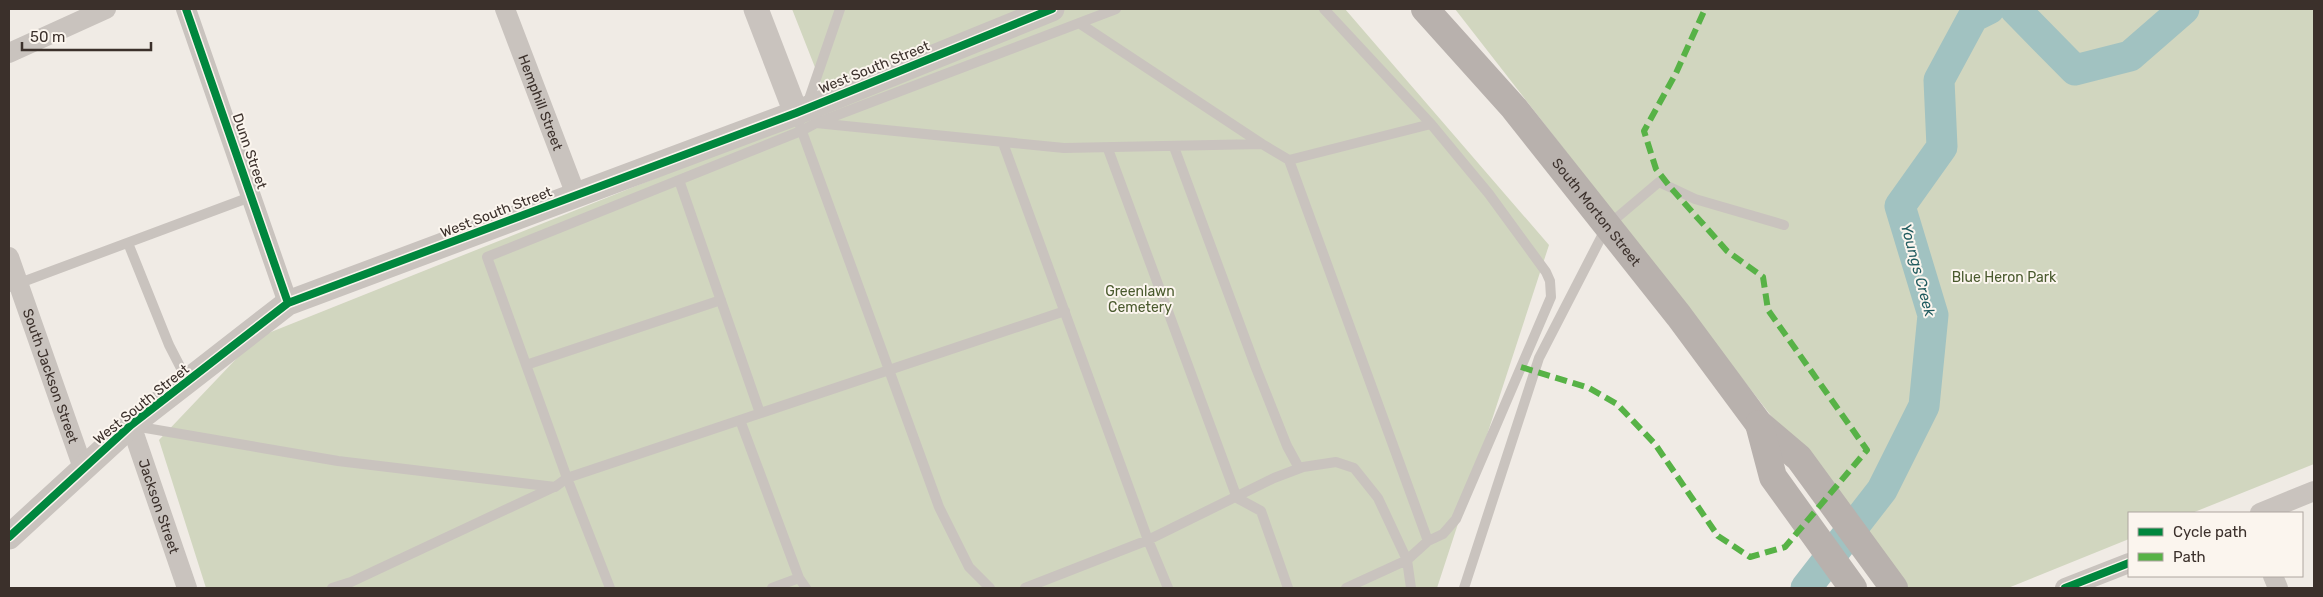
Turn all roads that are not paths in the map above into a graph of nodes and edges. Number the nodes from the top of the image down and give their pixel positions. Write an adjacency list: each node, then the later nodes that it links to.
1 (106, 9): 11 (street)
2 (186, 9): 21 (street, Dunn Street)
3 (505, 9): 20 (street, Hemphill Street)
4 (756, 9): 12 (street)
5 (840, 9): 12 (lane)
6 (1052, 9): 12 (street, West South Street)
7 (1116, 9): 10 (lane)
8 (1324, 9): 13 (lane)
9 (1425, 9): 23 (main road, South Morton Street)
10 (1078, 23): 12 (lane); 15 (lane)
11 (9, 53)
12 (805, 119): 14 (lane); 19 (lane); 20 (street, West South Street); 31 (lane)
13 (1431, 124): 18 (lane); 46 (lane)
14 (1003, 143): 17 (lane); 29 (lane)
15 (1262, 144): 16 (lane); 18 (lane)
16 (1174, 147): 17 (lane); 38 (lane)
17 (1108, 148): 42 (lane)
18 (1289, 160): 46 (lane)
19 (679, 180): 27 (lane); 30 (lane)
20 (576, 195): 28 (street, West South Street)
21 (253, 196): 24 (lane); 28 (street, Dunn Street)
22 (1784, 225): 23 (lane)
23 (1607, 226): 35 (main road, South Morton Street); 63 (lane)
24 (128, 243): 26 (lane); 32 (lane)
25 (9, 257): 26 (street, South Jackson Street)
26 (14, 285): 37 (street, South Jackson Street)
27 (721, 300): 30 (lane); 33 (lane)
28 (288, 303): 32 (street, West South Street)
29 (1065, 311): 31 (lane); 45 (lane)
30 (526, 365): 39 (lane)
31 (889, 369): 33 (lane); 57 (lane)
32 (188, 381): 36 (street, West South Street)
33 (760, 413): 34 (lane)
34 (740, 420): 39 (lane); 49 (lane)
35 (1759, 424): 51 (main road, South Morton Street); 64 (main road, South Morton Street)
36 (131, 425): 37 (street, West South Street); 40 (lane); 52 (street, Jackson Street)
37 (83, 468): 44 (street, West South Street)
38 (1299, 468): 42 (lane); 47 (lane)
39 (567, 478): 40 (lane); 54 (lane)
40 (555, 486): 53 (lane)
41 (2314, 491): 43 (street)
42 (1237, 498): 45 (lane); 60 (lane)
43 (2262, 512)
44 (9, 537)
45 (1148, 540): 58 (lane); 59 (lane)
46 (1428, 541): 47 (lane)
47 (1407, 560): 61 (lane); 62 (lane)
48 (2128, 563): 50 (street)
49 (799, 578): 55 (lane); 56 (lane)
50 (2085, 584): 65 (street)
51 (1893, 587)
52 (187, 588)
53 (332, 588)
54 (610, 588)
55 (772, 588)
56 (806, 588)
57 (990, 588)
58 (1025, 588)
59 (1168, 588)
60 (1288, 588)
61 (1346, 588)
62 (1411, 588)
63 (1464, 588)
64 (1853, 588)
65 (2065, 588)

